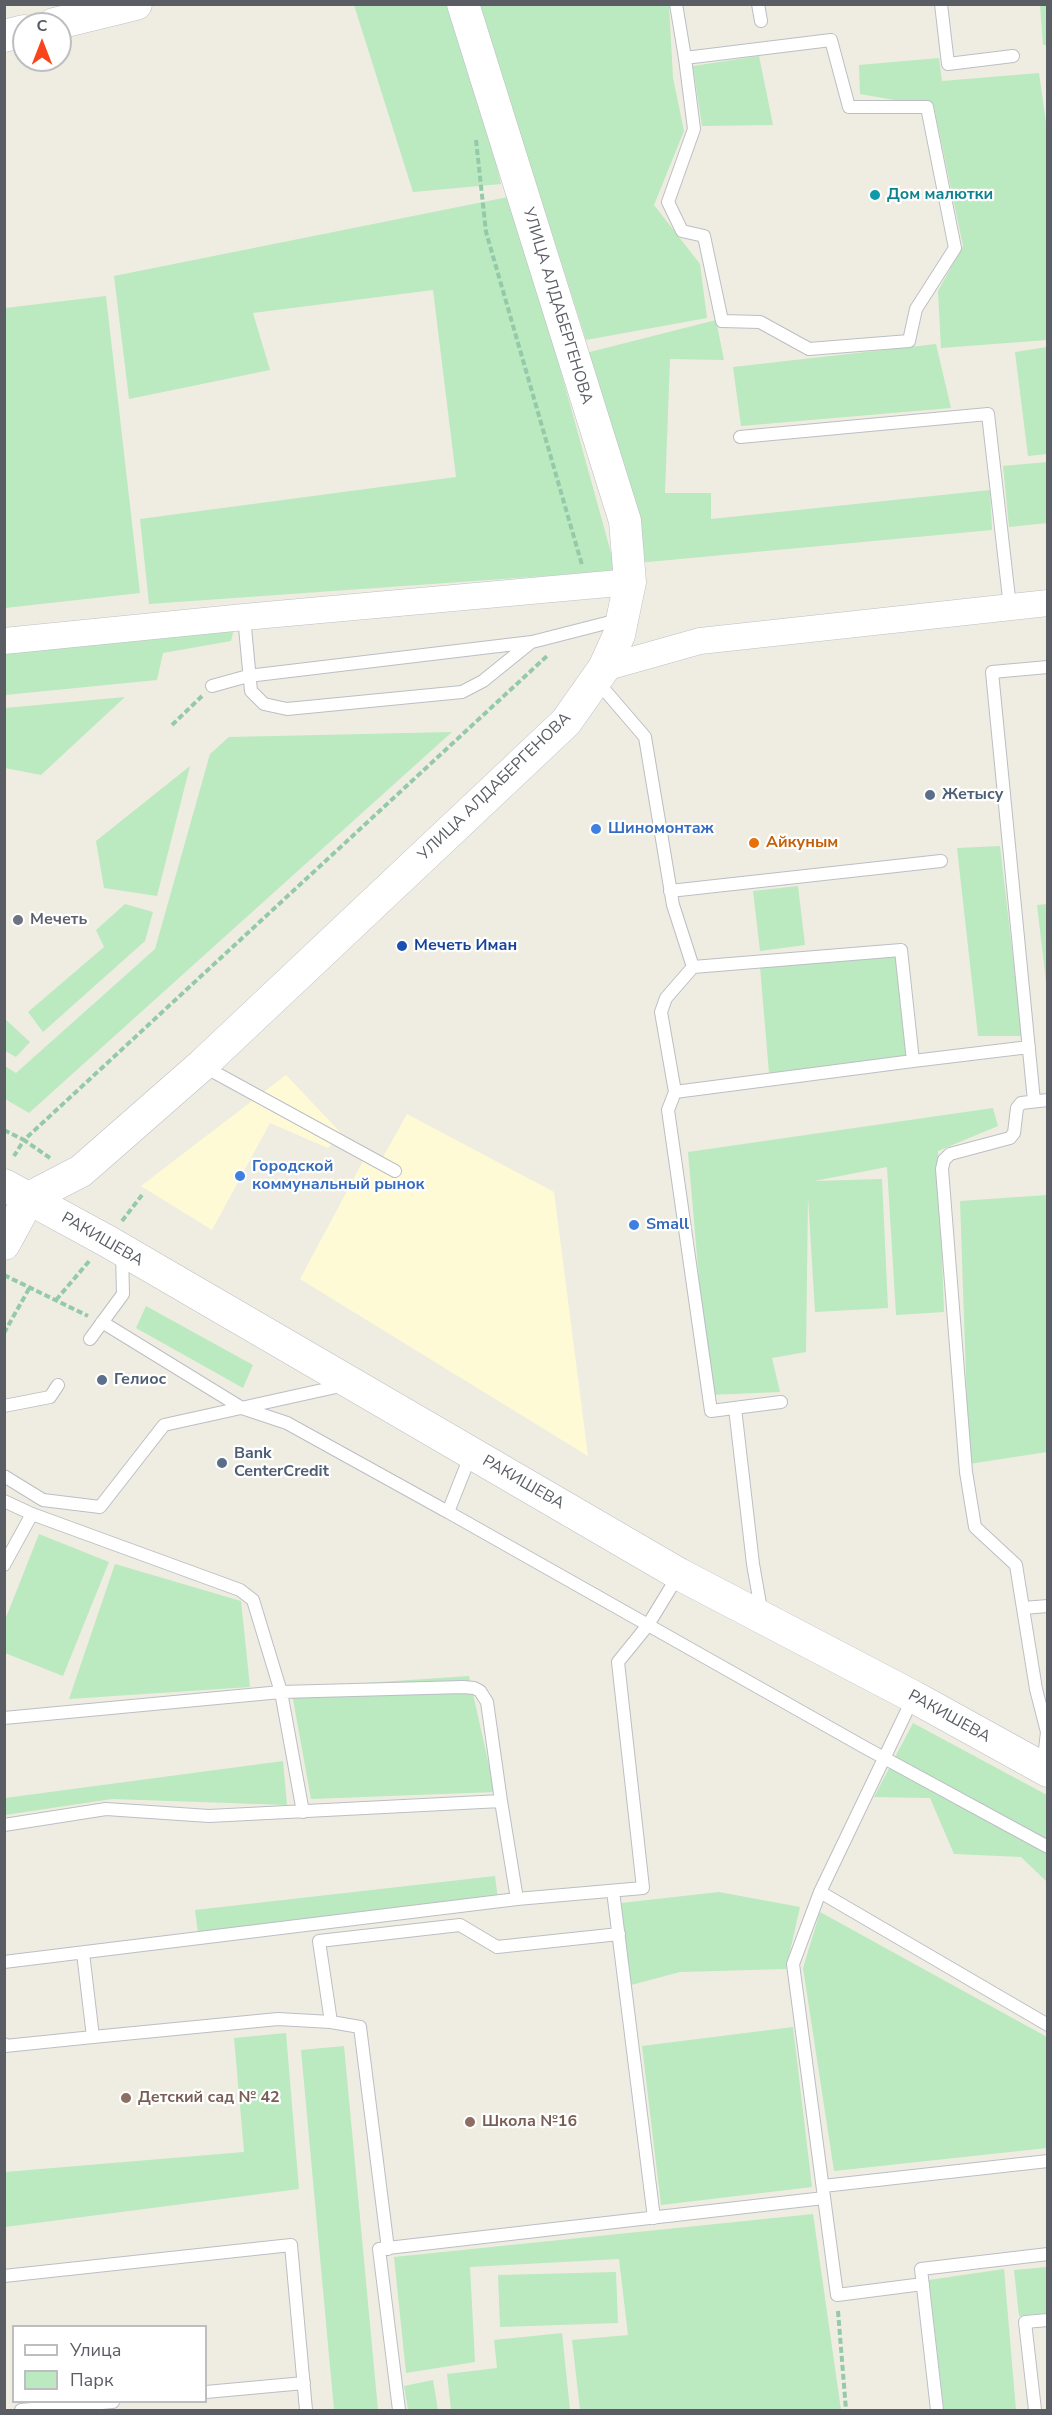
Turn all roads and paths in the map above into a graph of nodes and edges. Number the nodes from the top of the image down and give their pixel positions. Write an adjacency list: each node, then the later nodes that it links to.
1 (136, 4): 6 (street)
2 (463, 4): 12 (street, УЛИЦА АЛДАБЕРГЕНОВА)
3 (676, 4): 9 (lane)
4 (758, 4): 7 (lane)
5 (941, 4): 8 (lane)
6 (72, 20)
7 (760, 21)
8 (1013, 56)
9 (685, 58): 9 (lane)
10 (476, 139): 13 (path)
11 (740, 437): 15 (lane)
12 (630, 582): 13 (street); 17 (street, УЛИЦА АЛДАБЕРГЕНОВА)
13 (588, 586): 16 (street)
14 (1047, 603): 15 (street)
15 (1010, 607): 22 (street)
16 (244, 617): 19 (street); 23 (lane)
17 (623, 618): 18 (lane); 22 (street, УЛИЦА АЛДАБЕРГЕНОВА)
18 (573, 632): 20 (lane); 36 (path)
19 (4, 641)
20 (532, 642): 23 (lane); 23 (lane)
21 (1047, 667): 29 (lane)
22 (600, 674): 27 (lane); 31 (street, УЛИЦА АЛДАБЕРГЕНОВА)
23 (248, 676): 24 (lane)
24 (212, 686): 25 (path)
25 (172, 725)
26 (941, 861): 27 (lane)
27 (670, 891): 28 (lane)
28 (693, 967): 30 (lane); 32 (lane)
29 (1029, 1047): 30 (lane); 34 (lane)
30 (913, 1062): 32 (lane)
31 (202, 1065): 38 (lane); 39 (street, УЛИЦА АЛДАБЕРГЕНОВА)
32 (675, 1092): 53 (lane)
33 (1047, 1100): 34 (lane)
34 (1034, 1101): 62 (lane)
35 (4, 1130): 36 (path)
36 (24, 1140): 37 (path); 39 (path)
37 (14, 1156)
38 (395, 1171)
39 (75, 1176): 40 (street, УЛИЦА АЛДАБЕРГЕНОВА)
40 (17, 1191): 41 (street); 42 (street, РАКИШЕВА)
41 (4, 1244)
42 (122, 1251): 45 (lane); 48 (street, РАКИШЕВА)
43 (4, 1275): 44 (path)
44 (30, 1287): 45 (path); 46 (path)
45 (102, 1322): 47 (lane); 52 (lane)
46 (4, 1333)
47 (90, 1339)
48 (349, 1383): 52 (lane); 54 (street, РАКИШЕВА)
49 (58, 1385): 51 (lane)
50 (782, 1402): 53 (lane)
51 (4, 1407)
52 (242, 1408): 55 (lane); 57 (lane)
53 (735, 1408): 63 (lane)
54 (471, 1453): 57 (lane); 60 (street, РАКИШЕВА)
55 (4, 1476)
56 (4, 1502): 58 (lane)
57 (448, 1512): 64 (lane)
58 (32, 1514): 59 (lane); 65 (lane)
59 (4, 1565)
60 (679, 1574): 63 (street, РАКИШЕВА); 64 (lane)
61 (1047, 1606): 62 (lane)
62 (1023, 1608): 69 (lane)
63 (763, 1617): 66 (street, РАКИШЕВА)
64 (648, 1626): 68 (lane); 74 (lane)
65 (280, 1692): 67 (lane); 70 (lane); 71 (lane)
66 (914, 1697): 68 (lane); 69 (street, РАКИШЕВА)
67 (4, 1718)
68 (883, 1757): 73 (lane); 75 (lane)
69 (1045, 1770)
70 (501, 1801): 71 (lane); 76 (lane)
71 (303, 1812): 72 (lane)
72 (4, 1825)
73 (1047, 1847)
74 (614, 1891): 76 (lane); 77 (lane)
75 (820, 1892): 81 (lane); 85 (lane)
76 (517, 1899): 78 (lane)
77 (619, 1934): 80 (lane); 86 (lane)
78 (83, 1953): 79 (lane); 82 (lane)
79 (4, 1962)
80 (331, 2022): 82 (lane); 87 (lane)
81 (1047, 2025)
82 (93, 2037): 83 (lane)
83 (4, 2044)
84 (1047, 2161): 85 (lane)
85 (823, 2192): 86 (lane); 91 (lane)
86 (654, 2218): 87 (lane)
87 (388, 2249): 98 (lane)
88 (1047, 2254): 90 (lane)
89 (4, 2276): 93 (lane)
90 (923, 2284): 91 (lane); 100 (lane)
91 (837, 2295): 99 (path)
92 (1047, 2320): 101 (lane)
93 (304, 2383): 94 (lane); 97 (lane)
94 (207, 2392)
95 (102, 2403): 96 (lane)
96 (21, 2410)
97 (306, 2410)
98 (399, 2410)
99 (846, 2410)
100 (937, 2410)
101 (1035, 2410)

